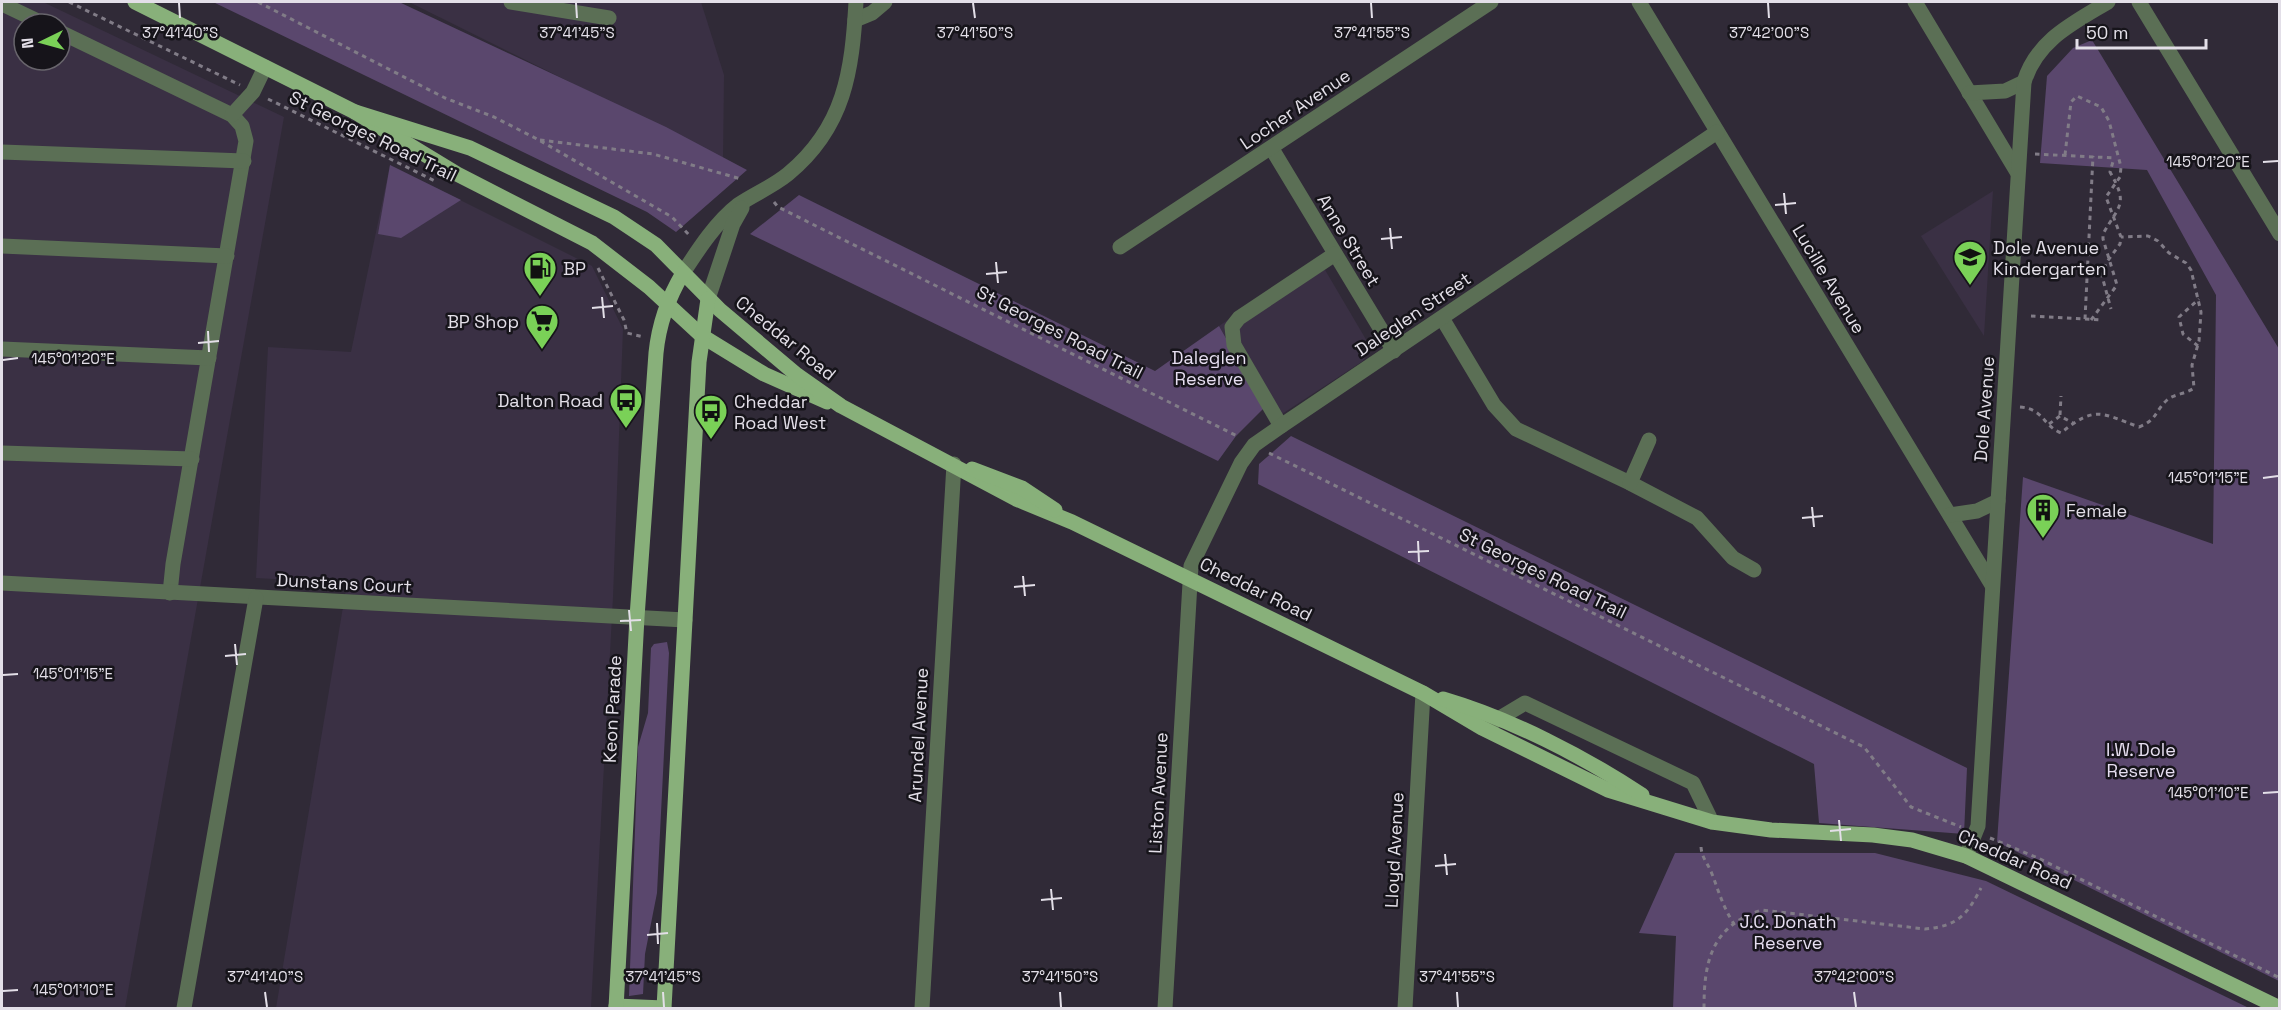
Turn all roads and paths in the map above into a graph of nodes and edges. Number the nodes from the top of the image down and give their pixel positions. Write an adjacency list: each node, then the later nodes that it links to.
1 (69, 2): 19 (path, St Georges Road Trail)
2 (135, 2): 17 (main road)
3 (258, 2): 24 (path)
4 (511, 2): 14 (street)
5 (856, 2): 15 (street)
6 (885, 2): 15 (street)
7 (1491, 2): 25 (street, Locher Avenue)
8 (1639, 2): 23 (street, Lucille Avenue)
9 (1915, 2): 20 (street)
10 (2108, 2): 18 (street, Dole Avenue)
11 (2139, 2): 40 (street)
12 (4, 4): 13 (street)
13 (20, 12)
14 (609, 18)
15 (855, 21): 37 (street)
16 (72, 38): 22 (street)
17 (265, 67): 19 (street); 21 (main road)
18 (2024, 82): 20 (street); 28 (street, Dole Avenue)
19 (253, 92): 22 (street); 35 (path, St Georges Road Trail)
20 (1969, 93): 33 (street)
21 (355, 112): 49 (main road); 53 (main road)
22 (232, 115): 32 (street)
23 (1717, 132): 56 (street, Daleglen Street); 80 (street, Lucille Avenue)
24 (538, 140): 34 (path); 44 (path)
25 (1272, 149): 43 (street, Locher Avenue); 45 (street, Anne Street)
26 (2, 152): 32 (street)
27 (2065, 154): 28 (path); 29 (path); 31 (path)
28 (2018, 155): 33 (street, Dole Avenue)
29 (2093, 156): 30 (path); 57 (path)
30 (2114, 158): 31 (path); 36 (path)
31 (2119, 158): 36 (path)
32 (244, 161): 46 (street)
33 (2017, 172): 79 (street, Dole Avenue)
34 (741, 179)
35 (439, 183)
36 (2116, 184): 39 (path); 39 (path)
37 (749, 198): 44 (street); 51 (street)
38 (778, 207): 74 (path, St Georges Road Trail)
39 (2115, 218): 41 (path); 47 (path)
40 (2280, 234)
41 (2121, 237): 47 (path); 52 (path)
42 (2, 246): 46 (street)
43 (1120, 247)
44 (700, 249): 49 (street)
45 (1335, 254): 64 (street, Anne Street); 72 (street)
46 (227, 256): 65 (street)
47 (2109, 257): 50 (path); 50 (path)
48 (595, 264): 60 (path)
49 (683, 273): 51 (main road); 53 (main road, Keon Parade)
50 (2107, 298): 54 (path); 58 (path)
51 (708, 299): 61 (main road); 67 (main road, Cheddar Road)
52 (2199, 299): 62 (path); 62 (path)
53 (667, 304): 61 (main road); 87 (main road, Keon Parade)
54 (2111, 309)
55 (2031, 316): 57 (path)
56 (1442, 318): 64 (street, Daleglen Street); 78 (street)
57 (2085, 319): 58 (path)
58 (2091, 320): 59 (path)
59 (2102, 320)
60 (627, 333)
61 (702, 336): 67 (main road, Cheddar Road); 88 (main road)
62 (2198, 346): 70 (path)
63 (2, 349): 65 (street)
64 (1394, 351): 72 (street, Daleglen Street)
65 (209, 358): 76 (street)
66 (2061, 396): 69 (path)
67 (842, 406): 77 (main road, Cheddar Road)
68 (2025, 407): 71 (path)
69 (2060, 416): 70 (path); 71 (path)
70 (2073, 423): 71 (path)
71 (2049, 424)
72 (1281, 426): 74 (street, Daleglen Street)
73 (1649, 440): 78 (street)
74 (1254, 445): 82 (street, Daleglen Street); 94 (path, St Georges Road Trail)
75 (2, 453): 76 (street)
76 (192, 459): 85 (street)
77 (954, 465): 82 (main road, Cheddar Road); 103 (street, Arundel Avenue)
78 (1630, 483): 81 (street)
79 (1998, 501): 80 (street); 84 (street, Dole Avenue)
80 (1950, 515): 84 (street, Lucille Avenue)
81 (1754, 570)
82 (1191, 579): 89 (main road, Cheddar Road); 104 (street, Liston Avenue)
83 (2, 583): 85 (street, Dunstans Court)
84 (1992, 585): 94 (street, Dole Avenue)
85 (170, 593): 86 (street, Dunstans Court)
86 (256, 598): 87 (street, Dunstans Court); 101 (street)
87 (637, 617): 88 (street, Dunstans Court); 100 (main road, Keon Parade)
88 (685, 620): 102 (main road)
89 (1423, 693): 90 (main road, Cheddar Road); 91 (main road, Cheddar Road); 105 (street, Lloyd Avenue)
90 (1499, 718): 91 (street); 92 (main road, Cheddar Road); 93 (street)
91 (1482, 728): 92 (main road, Cheddar Road)
92 (1659, 807): 93 (main road, Cheddar Road)
93 (1712, 822): 96 (main road, Cheddar Road)
94 (1977, 834): 96 (street, Dole Avenue); 99 (path, St Georges Road Trail)
95 (1701, 847): 98 (path)
96 (1966, 856): 107 (main road, Cheddar Road)
97 (1981, 888): 98 (path)
98 (1734, 924): 106 (path)
99 (2280, 978)
100 (616, 1007): 102 (main road)
101 (184, 1008)
102 (664, 1008)
103 (922, 1008)
104 (1165, 1008)
105 (1405, 1008)
106 (1704, 1008)
107 (2280, 1008)

